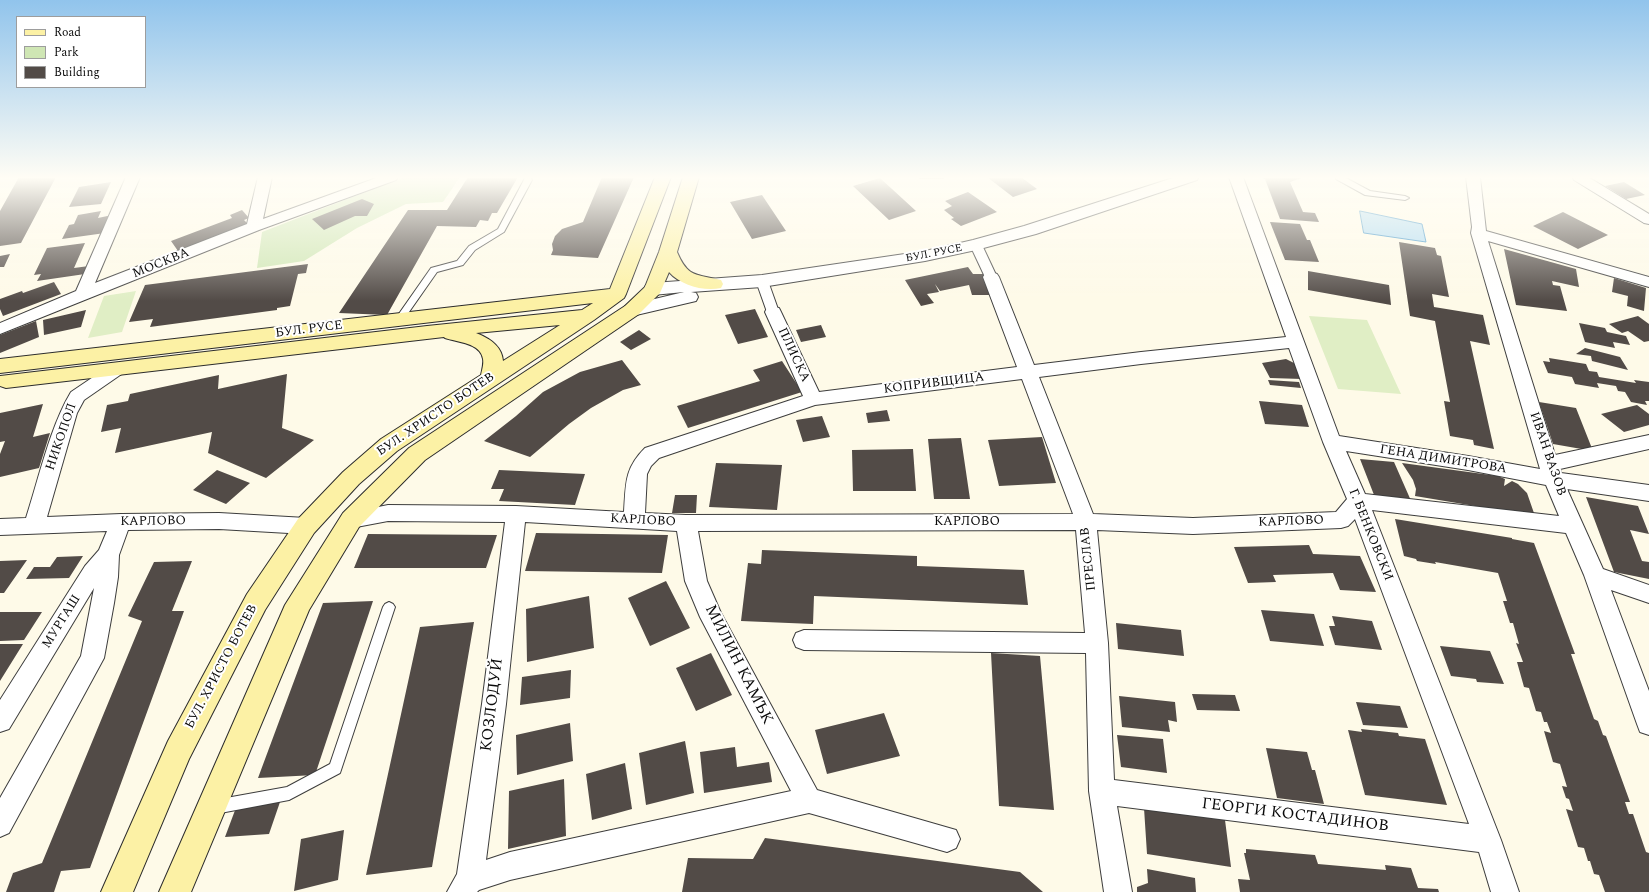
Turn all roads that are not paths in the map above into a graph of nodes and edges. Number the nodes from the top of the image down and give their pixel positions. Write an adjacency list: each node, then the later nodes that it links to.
1 (115, 219): 19 (street)
2 (256, 219): 10 (street)
3 (277, 219): 10 (street, МОСКВА)
4 (507, 219): 23 (lane)
5 (650, 219): 20 (main road)
6 (678, 219): 13 (main road)
7 (1065, 219): 12 (street, БУЛ. РУСЕ)
8 (1251, 219): 26 (street, Г. БЕНКОВСКИ)
9 (1478, 219): 11 (street, ИВАН ВАЗОВ)
10 (254, 227): 19 (street, МОСКВА)
11 (1478, 233): 16 (street); 35 (street, ИВАН ВАЗОВ)
12 (976, 245): 14 (street, ПРЕСЛАВ); 15 (street, БУЛ. РУСЕ)
13 (668, 252): 17 (main road); 18 (main road)
14 (991, 277): 29 (street, ПРЕСЛАВ)
15 (762, 281): 17 (street, БУЛ. РУСЕ); 20 (street, БУЛ. РУСЕ); 21 (street)
16 (1649, 282)
17 (714, 284): 18 (street, БУЛ. РУСЕ)
18 (653, 289): 20 (main road)
19 (83, 294): 24 (street, МОСКВА)
20 (625, 302): 22 (main road, БУЛ. РУСЕ); 23 (main road, БУЛ. РУСЕ); 39 (main road, БУЛ. ХРИСТО БОТЕВ)
21 (773, 312): 32 (street, ПЛИСКА)
22 (588, 316): 25 (main road, БУЛ. РУСЕ); 30 (main road, БУЛ. ХРИСТО БОТЕВ)
23 (399, 320): 27 (main road, БУЛ. РУСЕ)
24 (0, 329)
25 (427, 332): 28 (main road, БУЛ. РУСЕ); 30 (main road)
26 (1296, 342): 29 (street, КОПРИВЩИЦА); 33 (street, Г. БЕНКОВСКИ)
27 (0, 366)
28 (117, 369): 31 (main road, БУЛ. РУСЕ); 44 (street, НИКОПОЛ)
29 (1029, 372): 32 (street, КОПРИВЩИЦА); 42 (street, ПРЕСЛАВ)
30 (491, 377): 45 (main road, БУЛ. ХРИСТО БОТЕВ)
31 (0, 382)
32 (813, 399): 40 (street, КОПРИВЩИЦА)
33 (1332, 442): 35 (street, ГЕНА ДИМИТРОВА); 37 (street, Г. БЕНКОВСКИ)
34 (1649, 442): 35 (street, ГЕНА ДИМИТРОВА)
35 (1551, 472): 36 (street); 46 (street, ИВАН ВАЗОВ)
36 (1649, 493)
37 (1358, 502): 42 (street, КАРЛОВО); 46 (street); 61 (street, Г. БЕНКОВСКИ)
38 (516, 514): 39 (street, КАРЛОВО); 40 (street, КАРЛОВО); 62 (street, КОЗЛОДУЙ)
39 (351, 520): 58 (main road, БУЛ. ХРИСТО БОТЕВ)
40 (634, 520): 43 (street, КАРЛОВО)
41 (121, 522): 44 (street, КАРЛОВО); 45 (street, КАРЛОВО); 48 (street, МУРГАШ)
42 (1086, 522): 43 (street, КАРЛОВО); 53 (street, ПРЕСЛАВ)
43 (686, 523): 57 (street, МИЛИН КАМЪК)
44 (34, 526): 47 (street, КАРЛОВО)
45 (306, 526): 63 (main road, БУЛ. ХРИСТО БОТЕВ)
46 (1574, 526): 49 (street, ИВАН ВАЗОВ)
47 (0, 528)
48 (108, 555): 54 (street, МУРГАШ); 59 (street)
49 (1595, 575): 50 (street); 55 (street, ИВАН ВАЗОВ)
50 (1649, 594)
51 (389, 607): 58 (lane)
52 (804, 640): 53 (street)
53 (1097, 643): 56 (street, ПРЕСЛАВ)
54 (0, 721)
55 (1649, 724)
56 (1102, 791): 61 (street, ГЕОРГИ КОСТАДИНОВ); 65 (street, ПРЕСЛАВ)
57 (809, 800): 60 (street); 62 (street)
58 (211, 808): 64 (main road, БУЛ. ХРИСТО БОТЕВ)
59 (0, 824)
60 (947, 839)
61 (1488, 840): 66 (street, Г. БЕНКОВСКИ)
62 (466, 885)
63 (117, 892)
64 (175, 892)
65 (1118, 892)
66 (1505, 892)

